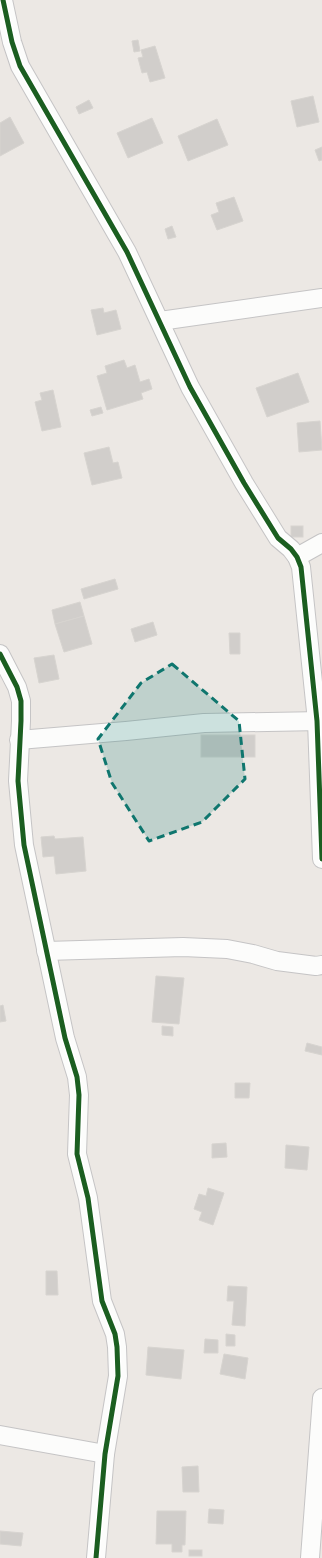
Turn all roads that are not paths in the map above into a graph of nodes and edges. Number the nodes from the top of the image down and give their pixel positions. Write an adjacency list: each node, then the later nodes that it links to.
1 (3, 0): 3 (street)
2 (322, 298): 3 (street)
3 (160, 321): 5 (street)
4 (322, 543): 5 (street)
5 (297, 557): 7 (street)
6 (0, 654): 8 (street)
7 (319, 721): 8 (street); 9 (street)
8 (19, 740): 10 (street)
9 (322, 859)
10 (46, 951): 11 (street); 14 (street)
11 (322, 965)
12 (322, 1398): 16 (street)
13 (0, 1435): 14 (street)
14 (105, 1454): 15 (street)
15 (96, 1558)
16 (310, 1558)

